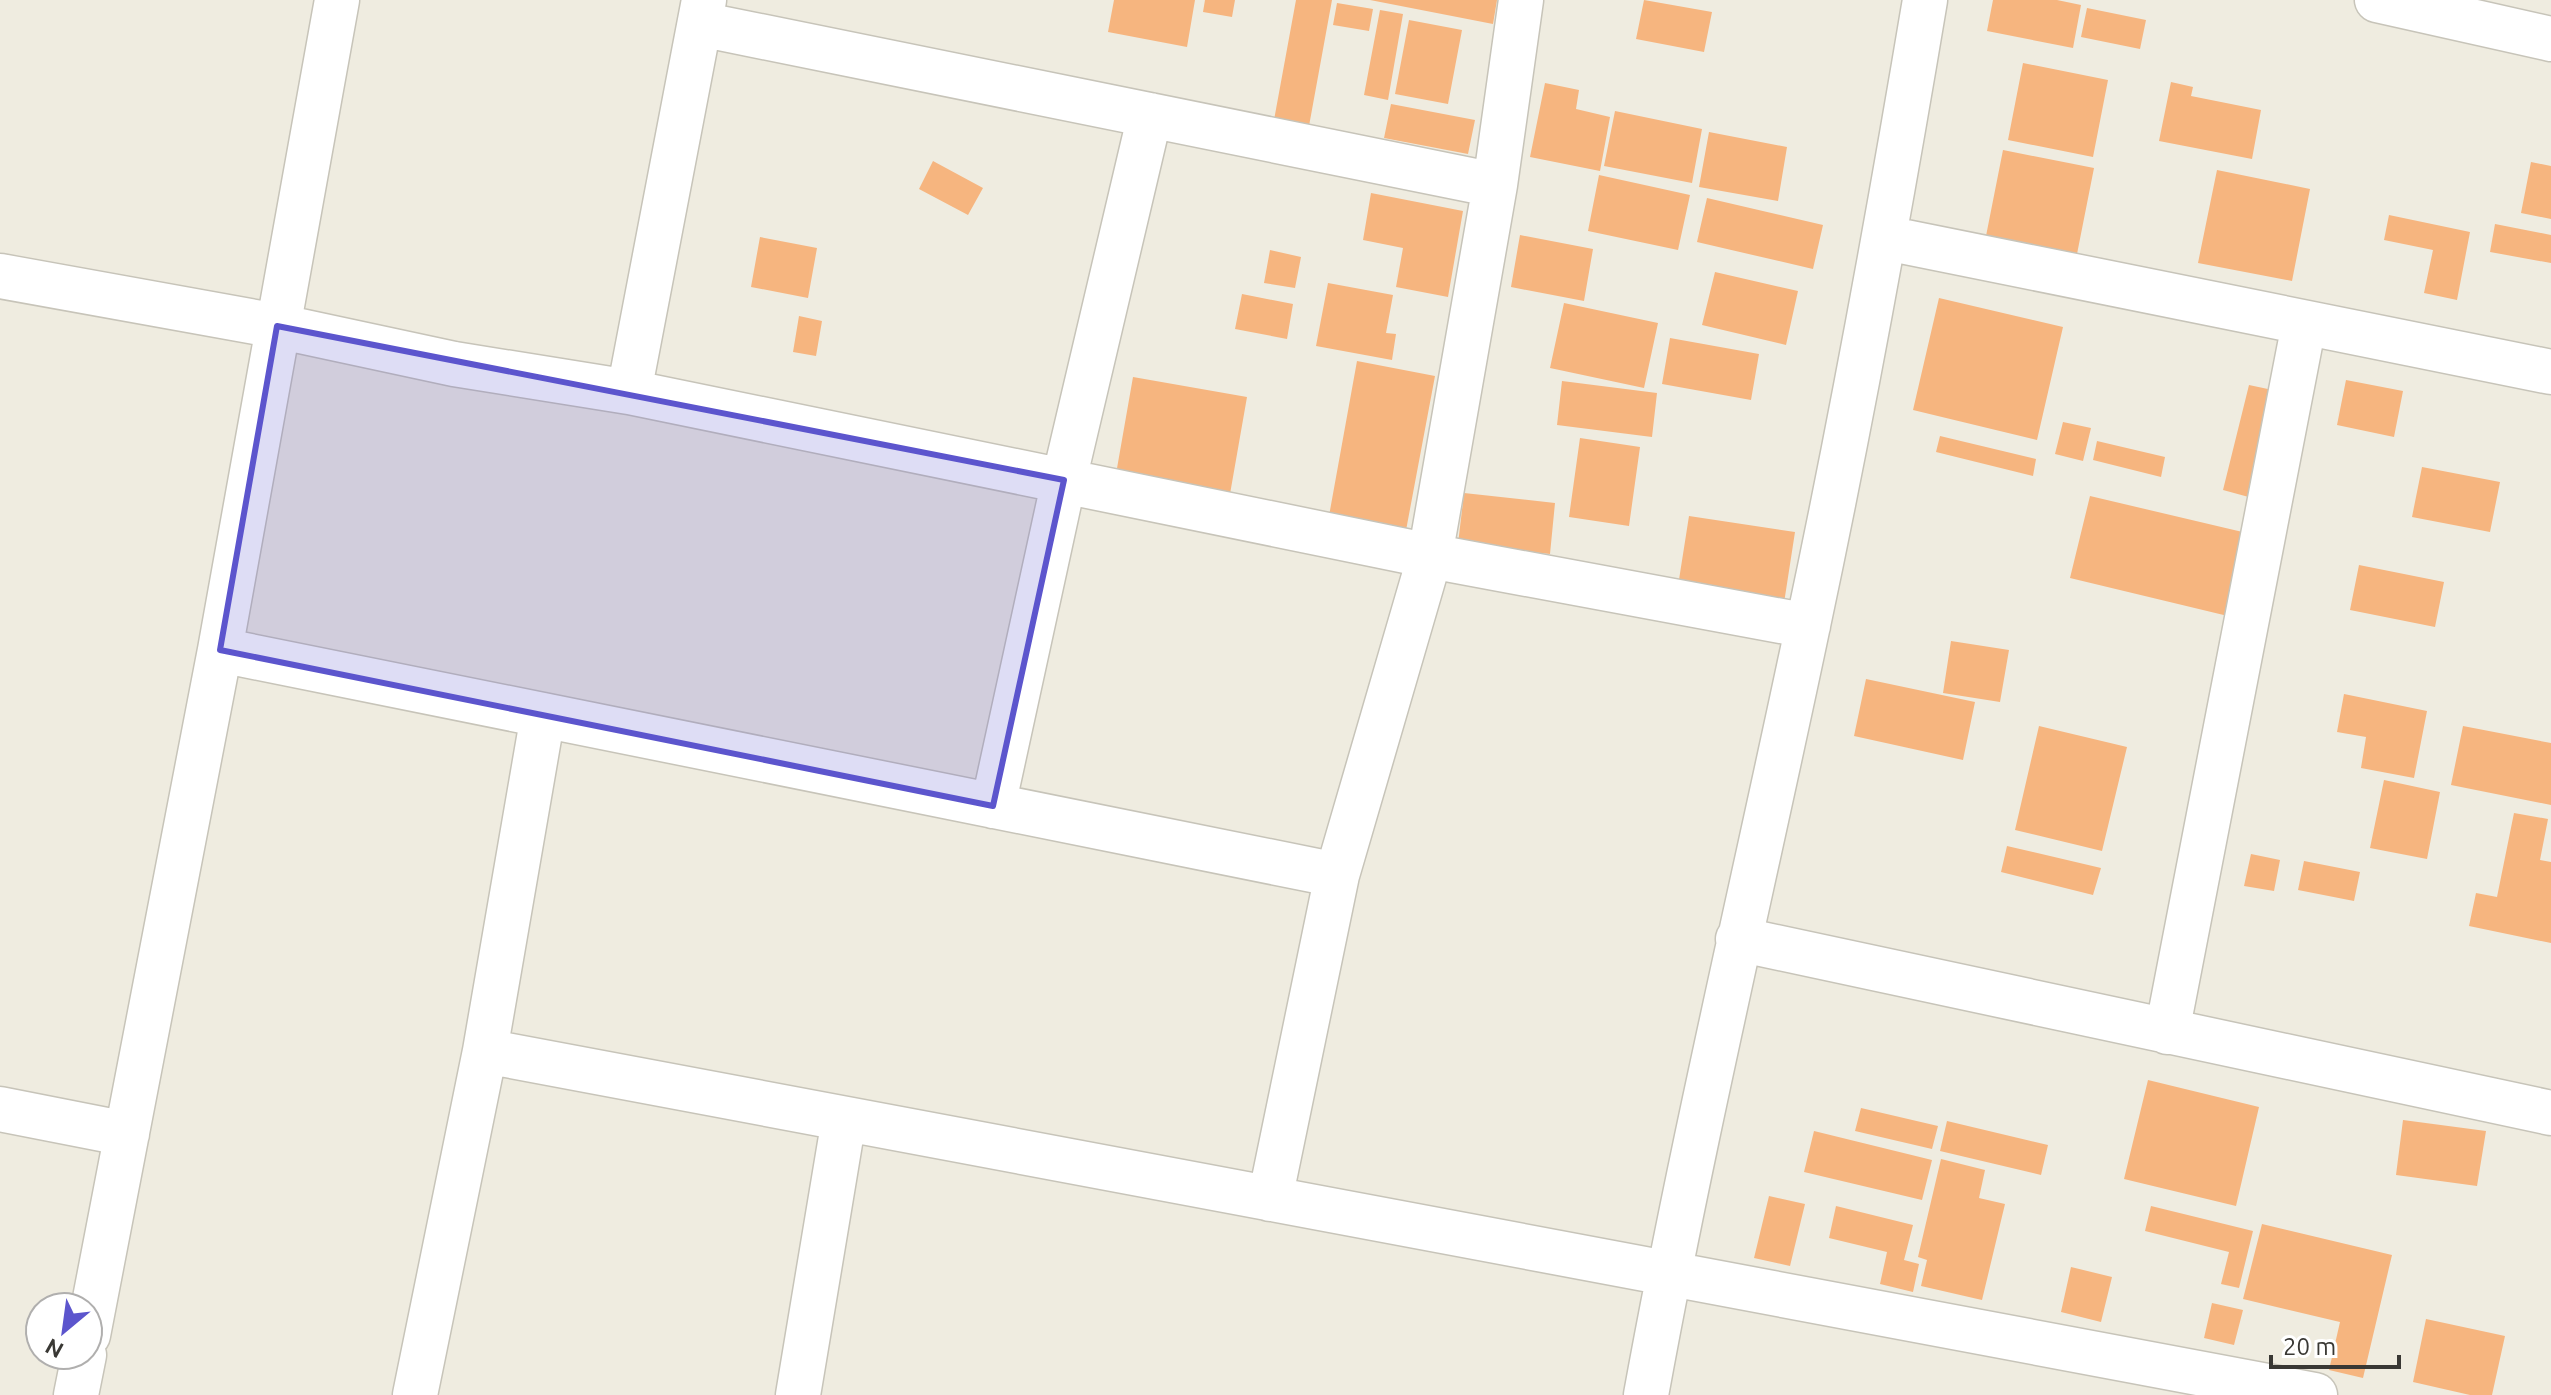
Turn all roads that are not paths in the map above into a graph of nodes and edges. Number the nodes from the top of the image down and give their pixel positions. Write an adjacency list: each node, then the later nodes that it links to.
1 (337, 0): 12 (street)
2 (1521, 0): 8 (street)
3 (1925, 0): 9 (street)
4 (2377, 0): 6 (street)
5 (702, 12): 7 (street); 14 (street)
6 (2551, 39)
7 (1150, 115): 8 (street); 15 (street)
8 (1495, 185): 16 (street)
9 (1886, 238): 11 (street); 17 (street)
10 (0, 276): 12 (street)
11 (2304, 324): 13 (street); 23 (street)
12 (277, 326): 14 (street); 18 (street)
13 (2551, 372)
14 (629, 392): 15 (street)
15 (1064, 480): 16 (street); 20 (street)
16 (1430, 556): 17 (street); 21 (street)
17 (1808, 626): 22 (street)
18 (220, 650): 19 (street); 28 (street)
19 (543, 715): 20 (street); 24 (street)
20 (993, 806): 21 (street)
21 (1337, 875): 29 (street)
22 (1738, 939): 23 (street); 30 (street)
23 (2167, 1032): 26 (street)
24 (485, 1051): 27 (street); 34 (street)
25 (0, 1109): 28 (street)
26 (2551, 1113)
27 (844, 1119): 29 (street); 35 (street)
28 (127, 1134): 31 (street)
29 (1270, 1199): 30 (street)
30 (1668, 1273): 36 (street); 37 (street)
31 (97, 1291)
32 (81, 1371): 33 (street)
33 (76, 1395)
34 (415, 1395)
35 (798, 1395)
36 (1646, 1395)
37 (2315, 1395)

